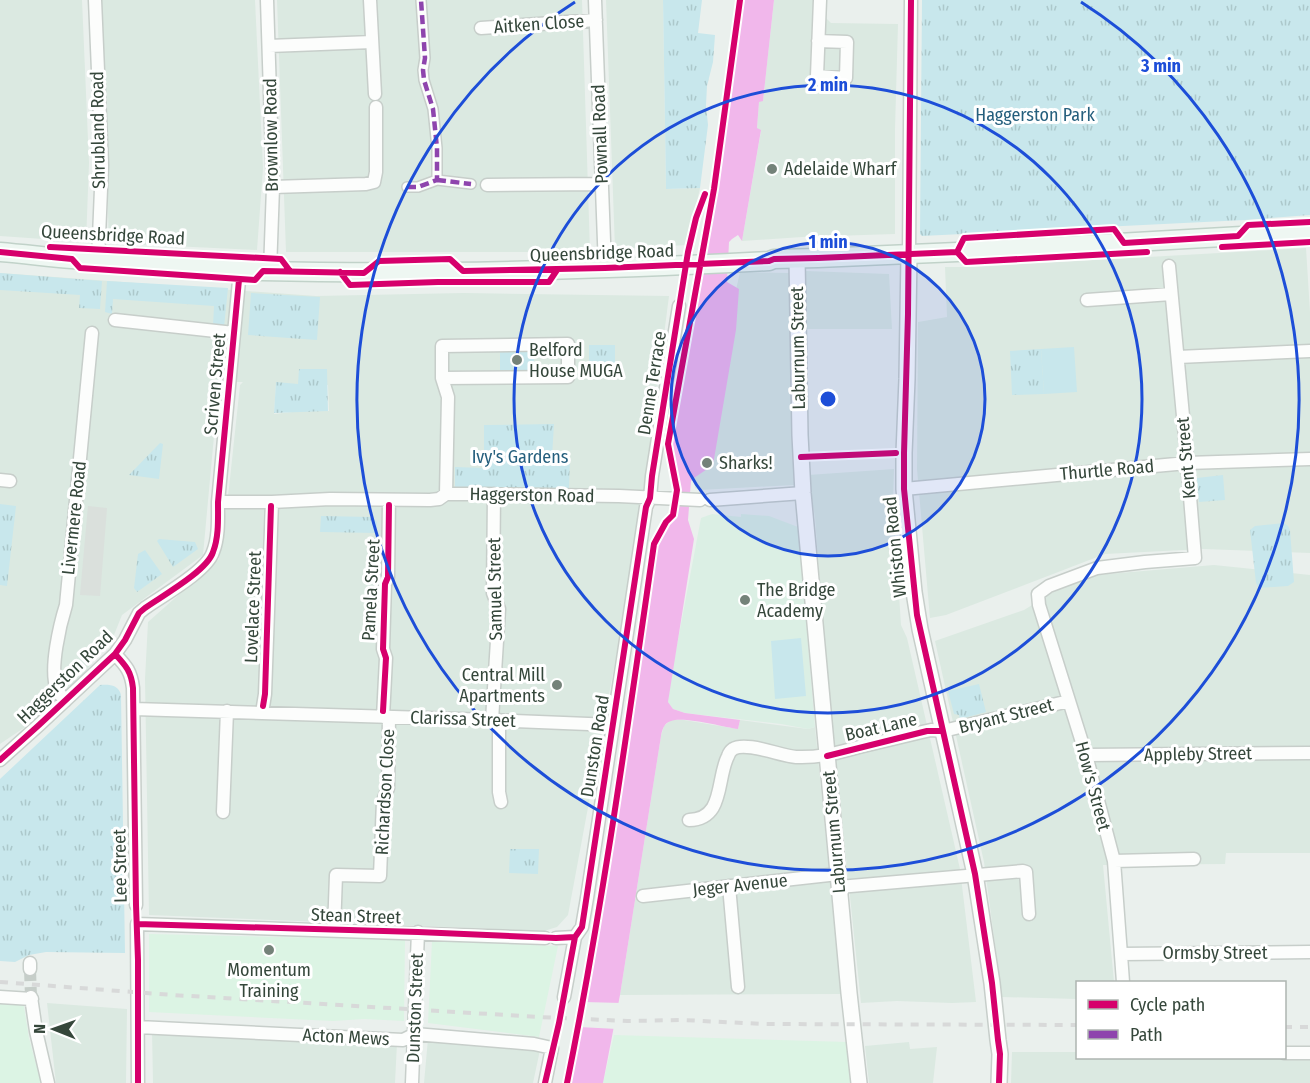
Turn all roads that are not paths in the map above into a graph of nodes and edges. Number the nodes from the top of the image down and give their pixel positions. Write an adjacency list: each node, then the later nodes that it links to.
1 (94, 0): 23 (street, Shrubland Road)
2 (267, 0): 12 (street, Brownlow Road)
3 (370, 0): 11 (street)
4 (421, 0): 13 (street)
5 (595, 0): 8 (street, Pownall Road)
6 (820, 0): 10 (street)
7 (911, 0): 21 (street, Whiston Road)
8 (596, 20): 9 (street, Aitken Close); 15 (street, Pownall Road)
9 (481, 28)
10 (818, 41)
11 (372, 42): 12 (street); 17 (street)
12 (269, 46): 17 (street, Brownlow Road)
13 (436, 180): 14 (street); 18 (street)
14 (471, 184)
15 (601, 184): 16 (street); 25 (street, Pownall Road)
16 (488, 185)
17 (273, 187): 27 (street, Brownlow Road)
18 (407, 188)
19 (1310, 232): 21 (main road, Queensbridge Road)
20 (0, 252): 23 (main road, Queensbridge Road)
21 (909, 254): 22 (main road, Queensbridge Road); 39 (street, Whiston Road)
22 (796, 258): 25 (main road, Queensbridge Road); 40 (street, Laburnum Street)
23 (98, 261): 26 (main road, Queensbridge Road)
24 (1169, 266): 28 (street, Kent Street)
25 (604, 268): 27 (main road, Queensbridge Road)
26 (240, 270): 27 (main road, Queensbridge Road); 33 (street, Scriven Street)
27 (270, 271)
28 (1171, 294): 29 (street); 35 (street, Kent Street)
29 (1087, 300)
30 (679, 306): 43 (street, Denne Terrace)
31 (115, 321): 33 (street)
32 (92, 333): 49 (street, Livermere Road)
33 (234, 333): 45 (street, Scriven Street)
34 (1310, 351): 35 (street)
35 (1178, 357): 38 (street, Kent Street)
36 (442, 378): 36 (street); 41 (street)
37 (1310, 459): 38 (street, Thurtle Road)
38 (1187, 463): 39 (street, Thurtle Road); 47 (street, Kent Street)
39 (904, 489): 57 (street, Whiston Road)
40 (803, 493): 43 (street, Haggerston Road); 59 (street, Laburnum Street)
41 (446, 494): 42 (street, Haggerston Road); 44 (street, Haggerston Road)
42 (494, 494): 43 (street, Haggerston Road); 55 (street, Samuel Street)
43 (650, 498): 56 (street, Dunston Road)
44 (390, 500): 46 (street, Haggerston Road); 54 (street, Pamela Street)
45 (218, 501): 46 (street, Haggerston Road); 48 (street, Haggerston Road)
46 (272, 502): 53 (street, Lovelace Street)
47 (1038, 594): 50 (street, How's Street)
48 (115, 654): 49 (street, Haggerston Road); 51 (street, Lee Street)
49 (65, 701): 61 (street, Haggerston Road)
50 (1069, 701): 57 (street, Bryant Street); 60 (street, How's Street)
51 (134, 709): 52 (street, Clarissa Street); 71 (street, Lee Street)
52 (227, 711): 53 (street, Clarissa Street); 63 (street)
53 (262, 713): 54 (street, Clarissa Street)
54 (386, 717): 55 (street, Clarissa Street); 74 (street, Richardson Close)
55 (495, 720): 56 (street, Clarissa Street); 62 (street, Samuel Street)
56 (613, 725): 76 (street, Dunston Road)
57 (943, 732): 59 (street, Boat Lane); 67 (street, Whiston Road)
58 (1310, 753): 60 (street, Appleby Street)
59 (827, 756): 64 (street, Boat Lane); 68 (street, Laburnum Street)
60 (1086, 756): 66 (street, How's Street)
61 (0, 760)
62 (501, 802)
63 (224, 812)
64 (689, 820)
65 (1194, 859): 66 (street)
66 (1114, 861): 78 (street, How's Street)
67 (975, 874): 68 (street, Jeger Avenue); 72 (street, Jeger Avenue); 92 (street, Whiston Road)
68 (839, 881): 69 (street, Jeger Avenue); 91 (street, Laburnum Street)
69 (729, 886): 70 (street, Jeger Avenue); 80 (street)
70 (643, 896)
71 (136, 905)
72 (1029, 914)
73 (137, 924): 74 (street, Stean Street); 83 (street, Lee Street)
74 (334, 930): 75 (street, Stean Street)
75 (418, 932): 76 (street, Stean Street); 84 (street, Dunston Street)
76 (574, 937): 82 (street, Dunston Road)
77 (1310, 952): 78 (street, Ormsby Street)
78 (1121, 954): 79 (street, How's Street)
79 (1123, 981)
80 (738, 987)
81 (0, 997): 87 (street)
82 (564, 997)
83 (138, 1027): 84 (street, Acton Mews); 88 (street, Lee Street)
84 (415, 1034): 89 (street, Dunston Street); 90 (street, Acton Mews)
85 (1286, 1053): 86 (street)
86 (1310, 1053)
87 (48, 1083)
88 (138, 1083)
89 (412, 1083)
90 (545, 1083)
91 (859, 1083)
92 (999, 1083)

